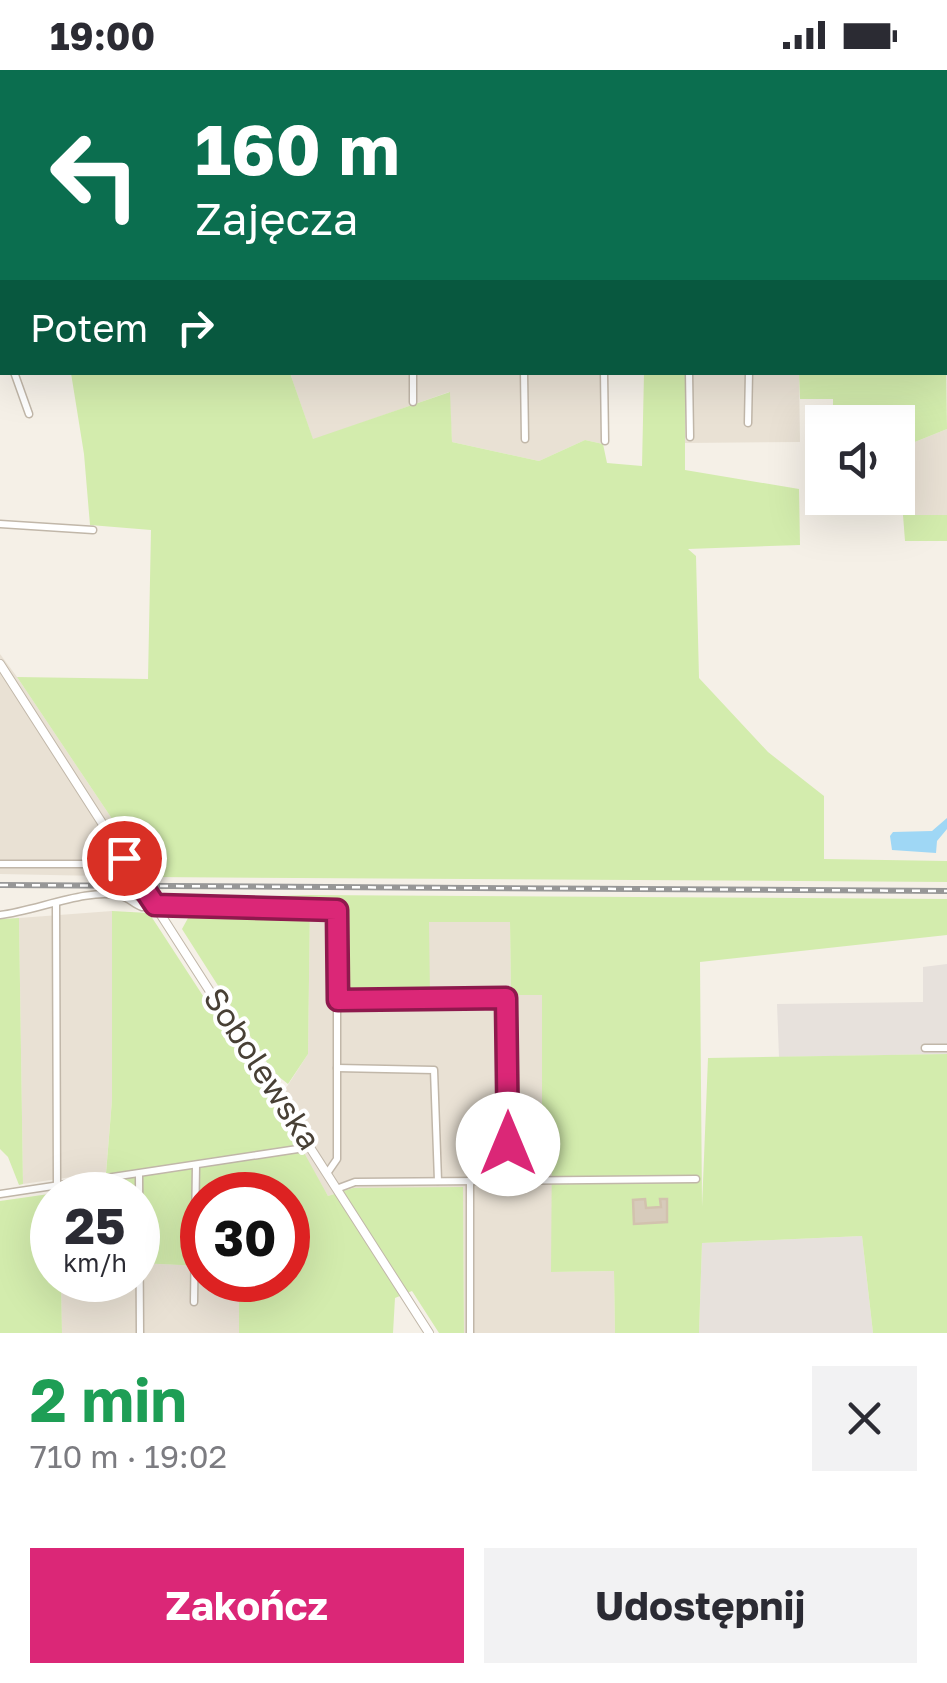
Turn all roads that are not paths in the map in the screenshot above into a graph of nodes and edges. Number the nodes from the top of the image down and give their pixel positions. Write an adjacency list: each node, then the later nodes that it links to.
1 (15, 375): 8 (street)
2 (413, 375): 7 (street)
3 (524, 375): 11 (street)
4 (604, 375): 12 (street)
5 (689, 375): 10 (street)
6 (748, 375): 9 (street)
7 (413, 402)
8 (29, 414)
9 (748, 423)
10 (690, 437)
11 (525, 438)
12 (605, 440)
13 (0, 524): 14 (street)
14 (93, 530)
15 (0, 664): 16 (street, Sobolewska)
16 (124, 858): 17 (street); 19 (street, Sobolewska)
17 (0, 864)
18 (56, 905): 19 (street); 20 (street); 27 (street)
19 (155, 905): 21 (street); 25 (street, Sobolewska)
20 (0, 916)
21 (338, 1000): 24 (street); 33 (street)
22 (924, 1048): 23 (street)
23 (947, 1048)
24 (337, 1068): 30 (street); 34 (street)
25 (312, 1147): 26 (street); 30 (street, Sobolewska)
26 (196, 1166): 28 (street); 29 (street)
27 (57, 1172)
28 (154, 1172)
29 (196, 1172)
30 (328, 1172): 35 (street, Sobolewska)
31 (696, 1179): 33 (street)
32 (470, 1180): 33 (street); 34 (street); 41 (street)
33 (508, 1180)
34 (438, 1181): 35 (street)
35 (339, 1188): 40 (street, Sobolewska)
36 (30, 1189): 37 (street)
37 (0, 1194)
38 (140, 1302): 39 (street)
39 (140, 1333)
40 (429, 1333)
41 (470, 1333)

